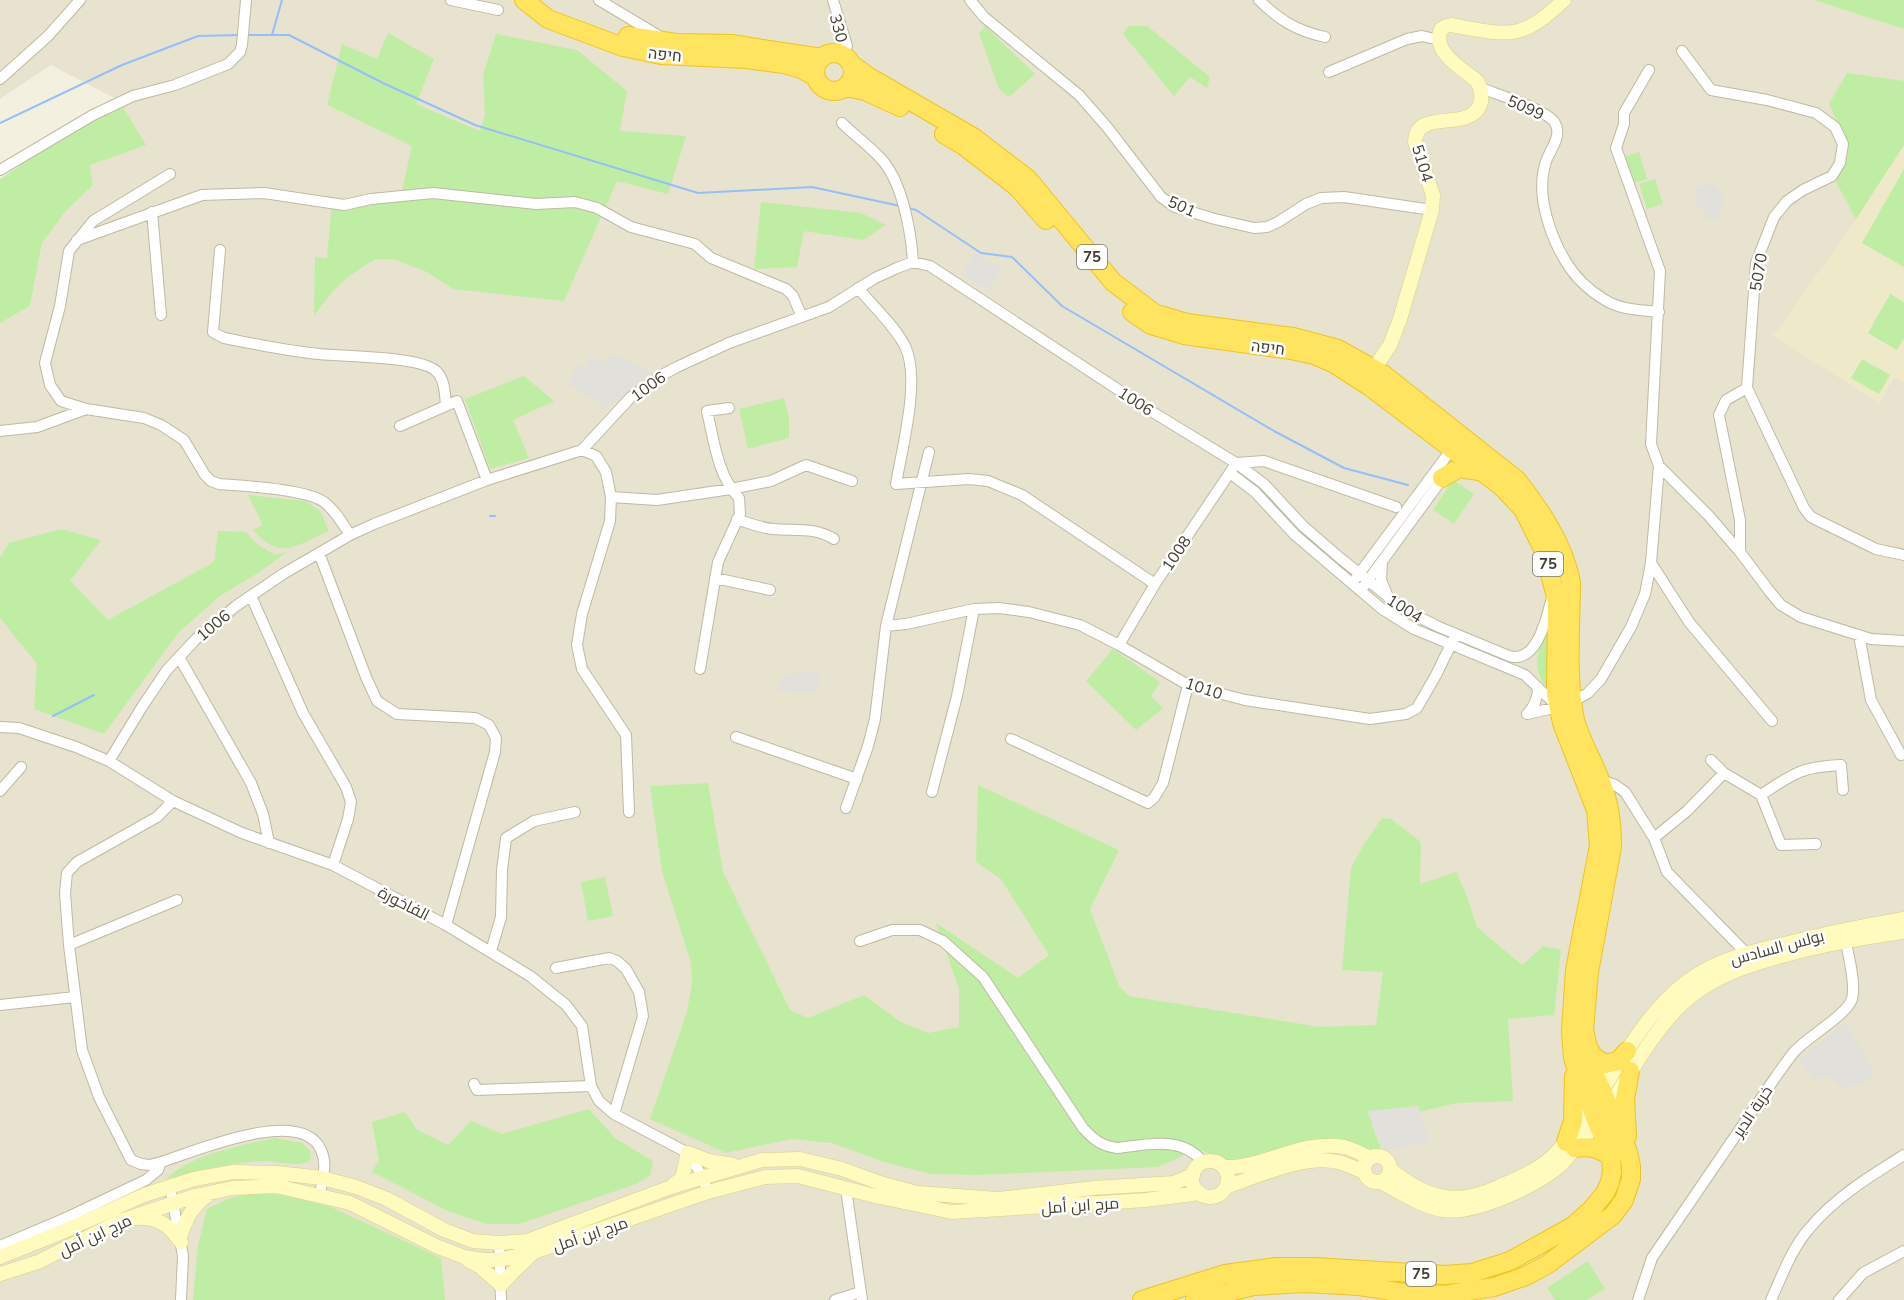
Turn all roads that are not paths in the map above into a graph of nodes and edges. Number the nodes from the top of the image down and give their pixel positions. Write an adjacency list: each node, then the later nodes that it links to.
1 (80, 0): 20 (street)
2 (246, 0): 24 (street)
3 (451, 0): 11 (street)
4 (524, 0): 19 (highway, חיפה / 75)
5 (542, 0): 12 (highway, חיפה)
6 (598, 0): 12 (street)
7 (833, 0): 16 (street, 330)
8 (970, 0): 26 (street, 501)
9 (1259, 0): 13 (street)
10 (1564, 0): 14 (street)
11 (498, 10)
12 (634, 30): 16 (highway, חיפה)
13 (1326, 37)
14 (1439, 40): 18 (street); 22 (street)
15 (1682, 51): 37 (street, 5070)
16 (838, 58): 19 (highway); 21 (highway); 35 (highway, חיפה / 75)
17 (1649, 70): 32 (street)
18 (1329, 72)
19 (816, 77): 21 (highway, 75)
20 (0, 79)
21 (846, 87): 36 (highway, חיפה / 75)
22 (1481, 88): 26 (street, 5104); 32 (street, 5099)
23 (842, 123): 30 (street)
24 (0, 170)
25 (170, 174): 28 (street)
26 (1432, 210): 35 (street, 5104)
27 (152, 212): 28 (street); 33 (street); 34 (street)
28 (77, 240): 40 (street)
29 (220, 250): 38 (street)
30 (913, 262): 31 (street, 1006); 46 (street, 1006)
31 (858, 288): 34 (street, 1006); 53 (street)
32 (1659, 312): 47 (street)
33 (161, 315)
34 (802, 317): 44 (street, 1006)
35 (1379, 371): 36 (street, 5104); 43 (highway, חיפה / 75)
36 (1369, 386): 43 (highway, חיפה / 75)
37 (1747, 387): 60 (street); 62 (street, 5070)
38 (446, 406): 41 (street); 51 (street)
39 (729, 408): 54 (street)
40 (86, 410): 42 (street); 58 (street)
41 (400, 426)
42 (0, 431)
43 (1458, 448): 48 (highway, חיפה / 75); 50 (street); 63 (street); 88 (highway, חיפה / 75)
44 (582, 450): 51 (street, 1006); 55 (street)
45 (929, 452): 53 (street)
46 (1236, 463): 49 (street, 1008); 56 (street); 66 (street, 1004)
47 (1659, 466): 60 (street); 65 (street)
48 (1480, 471): 50 (highway); 67 (highway, חיפה / 75)
49 (1230, 473): 71 (street, 1008); 72 (street, 1004)
50 (1442, 478): 64 (street)
51 (487, 480): 58 (street, 1006)
52 (852, 481): 54 (street)
53 (922, 483): 71 (street); 78 (street)
54 (731, 489): 55 (street); 57 (street)
55 (611, 497): 107 (street)
56 (1396, 507)
57 (737, 519): 59 (street); 69 (street)
58 (350, 535): 61 (street, 1006)
59 (834, 539)
60 (1740, 552): 80 (street)
61 (319, 553): 75 (street, 1006); 114 (street)
62 (1904, 555)
63 (1372, 556): 66 (street); 68 (street)
64 (1382, 561): 70 (street); 76 (street)
65 (1652, 563): 88 (street); 89 (street)
66 (1347, 564): 68 (street, 1004)
67 (1550, 571): 79 (street, 1004); 88 (highway, חיפה / 75)
68 (1359, 574): 70 (street, 1004); 72 (street)
69 (716, 578): 73 (street); 85 (street)
70 (1368, 581): 74 (street); 76 (street, 1004)
71 (1155, 584): 82 (street, 1008)
72 (1351, 584): 74 (street, 1004)
73 (770, 590)
74 (1361, 591): 83 (street, 1004)
75 (251, 596): 84 (street, 1006); 111 (street)
76 (1389, 600): 79 (street, 1004)
77 (974, 609): 78 (street, 1010); 82 (street, 1010); 102 (street)
78 (886, 626): 98 (street)
79 (1456, 633): 83 (street, 1010)
80 (1859, 635): 81 (street); 93 (street)
81 (1904, 640)
82 (1119, 645): 86 (street, 1010)
83 (1452, 645): 86 (street, 1010); 87 (street, 1004)
84 (179, 657): 95 (street, 1006); 109 (street)
85 (700, 669)
86 (1188, 685): 92 (street)
87 (1538, 687): 88 (street, 1004); 88 (street)
88 (1567, 698): 99 (highway, 75)
89 (1772, 720)
90 (0, 727): 95 (street, الفاخورة)
91 (736, 737): 98 (street)
92 (1011, 739)
93 (1901, 755)
94 (1711, 760): 97 (street)
95 (109, 761): 104 (street, الفاخورة)
96 (21, 767): 101 (street)
97 (1724, 773): 103 (street); 108 (street)
98 (856, 779): 105 (street)
99 (1593, 780): 108 (street); 124 (highway, 75)
100 (1843, 790): 103 (street)
101 (0, 791)
102 (932, 792)
103 (1761, 795): 110 (street)
104 (173, 801): 109 (street, الفاخورة); 118 (street)
105 (846, 808)
106 (575, 812): 119 (street)
107 (629, 812)
108 (1654, 838): 120 (street)
109 (269, 843): 111 (street, الفاخورة)
110 (1816, 844)
111 (333, 865): 114 (street, الفاخورة)
112 (177, 900): 118 (street)
113 (1904, 919): 116 (street, بولس السادس)
114 (446, 925): 119 (street, الفاخورة)
115 (1904, 932): 116 (street, بولس السادس)
116 (1844, 934): 120 (street, بولس السادس); 126 (street, بولس السادس); 174 (street, خربة الدير)
117 (860, 941): 137 (street)
118 (69, 945): 122 (street)
119 (491, 951): 128 (street, الفاخورة)
120 (1746, 953): 125 (street, بولس السادس)
121 (556, 968): 130 (street)
122 (75, 997): 123 (street); 136 (street)
123 (0, 1005)
124 (1579, 1041): 125 (highway); 129 (highway, 75); 131 (highway)
125 (1627, 1052): 129 (street, بولس السادس)
126 (1630, 1071): 129 (street, بولس السادس); 133 (highway)
127 (474, 1084): 128 (street)
128 (591, 1086): 130 (street)
129 (1600, 1107): 131 (street); 133 (highway, 75)
130 (614, 1114): 132 (street)
131 (1570, 1145): 133 (highway); 140 (street); 145 (street)
132 (688, 1153): 138 (street); 143 (street); 147 (street)
133 (1620, 1155): 165 (highway, 75); 171 (highway, 75)
134 (1904, 1155): 175 (street)
135 (1370, 1158): 139 (street); 140 (street); 141 (street)
136 (161, 1162): 144 (street); 158 (street)
137 (1203, 1162): 139 (street); 142 (street)
138 (738, 1166): 142 (street, مرج ابن أمل); 143 (street, مرج ابن أمل)
139 (1225, 1167): 148 (street)
140 (1390, 1168): 145 (street)
141 (1365, 1172): 145 (street); 148 (street)
142 (1192, 1175): 152 (street)
143 (702, 1176): 147 (street, مرج ابن أمل); 150 (street)
144 (322, 1178): 146 (street, مرج ابن أمل); 153 (street); 157 (street, مرج ابن أمل)
145 (1380, 1182)
146 (170, 1187): 154 (street); 161 (street, مرج ابن أمل)
147 (670, 1187): 157 (street, مرج ابن أمل)
148 (1226, 1187): 152 (street)
149 (846, 1189): 150 (street, مرج ابن أمل); 152 (street, مرج ابن أمل); 167 (street)
150 (708, 1192): 160 (street, مرج ابن أمل)
151 (210, 1193): 153 (street, مرج ابن أمل); 154 (street, مرج ابن أمل); 156 (street)
152 (1200, 1193)
153 (320, 1195): 162 (street, مرج ابن أمل)
154 (174, 1203): 155 (street, مرج ابن أمل); 156 (street)
155 (127, 1219): 156 (street); 164 (street, مرج ابن أمل)
156 (180, 1240): 168 (street)
157 (499, 1243): 163 (street)
158 (0, 1246)
159 (1904, 1251): 176 (street)
160 (534, 1252): 163 (street, مرج ابن أمل); 166 (street)
161 (0, 1257)
162 (464, 1257): 163 (street, مرج ابن أمل); 166 (street)
163 (499, 1260): 166 (street)
164 (0, 1275)
165 (1306, 1283): 172 (highway, 75); 173 (highway)
166 (501, 1285): 169 (street)
167 (862, 1296): 170 (street)
168 (181, 1300)
169 (501, 1300)
170 (835, 1300)
171 (1142, 1300)
172 (1194, 1300)
173 (1244, 1300)
174 (1638, 1300)
175 (1771, 1300)
176 (1839, 1300)

